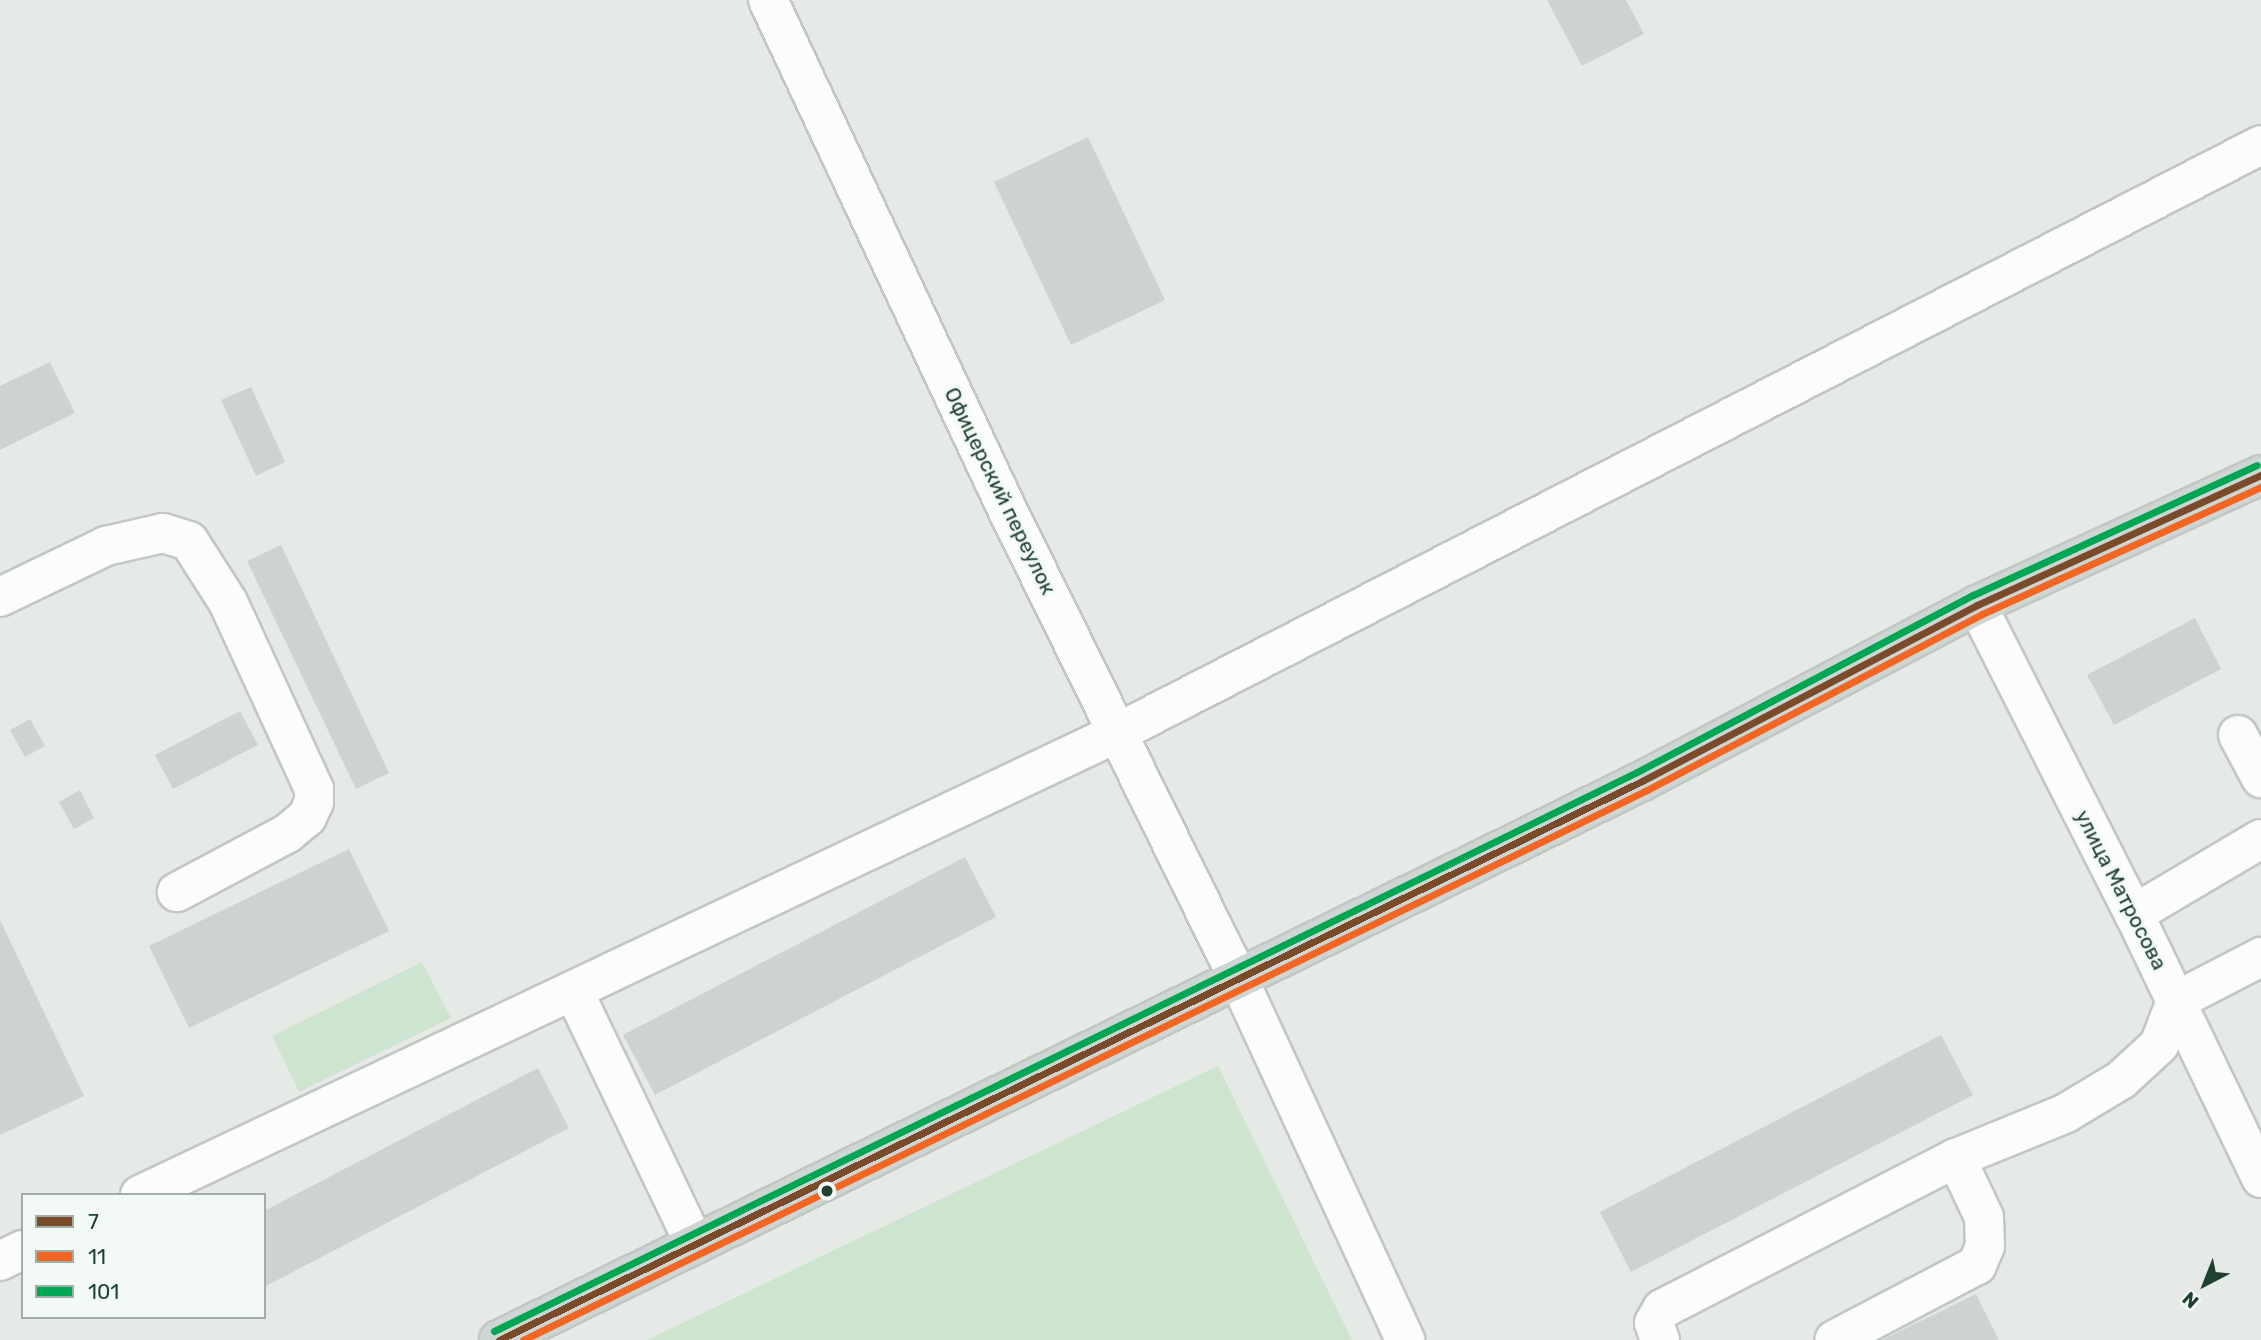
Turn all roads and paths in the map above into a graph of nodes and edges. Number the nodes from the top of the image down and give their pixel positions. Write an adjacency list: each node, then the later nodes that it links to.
1 (768, 0): 6 (street, Офицерский переулок)
2 (2261, 145): 6 (street)
3 (2261, 475): 5 (main road)
4 (0, 597): 10 (street)
5 (1977, 605): 11 (street, улица Матросова); 13 (main road)
6 (1119, 732): 13 (street, Офицерский переулок); 14 (street)
7 (2238, 735): 8 (street)
8 (2261, 778)
9 (2261, 839): 11 (street)
10 (177, 892)
11 (2134, 914): 15 (street, улица Матросова)
12 (2261, 957): 15 (street)
13 (1238, 978): 19 (main road); 21 (street, Офицерский переулок)
14 (574, 992): 18 (street); 19 (street)
15 (2176, 1001): 16 (street); 17 (street, улица Матросова)
16 (1956, 1158): 22 (street); 23 (street)
17 (2261, 1178)
18 (144, 1193)
19 (694, 1243): 20 (main road)
20 (499, 1340)
21 (1405, 1340)
22 (1660, 1340)
23 (1834, 1340)

